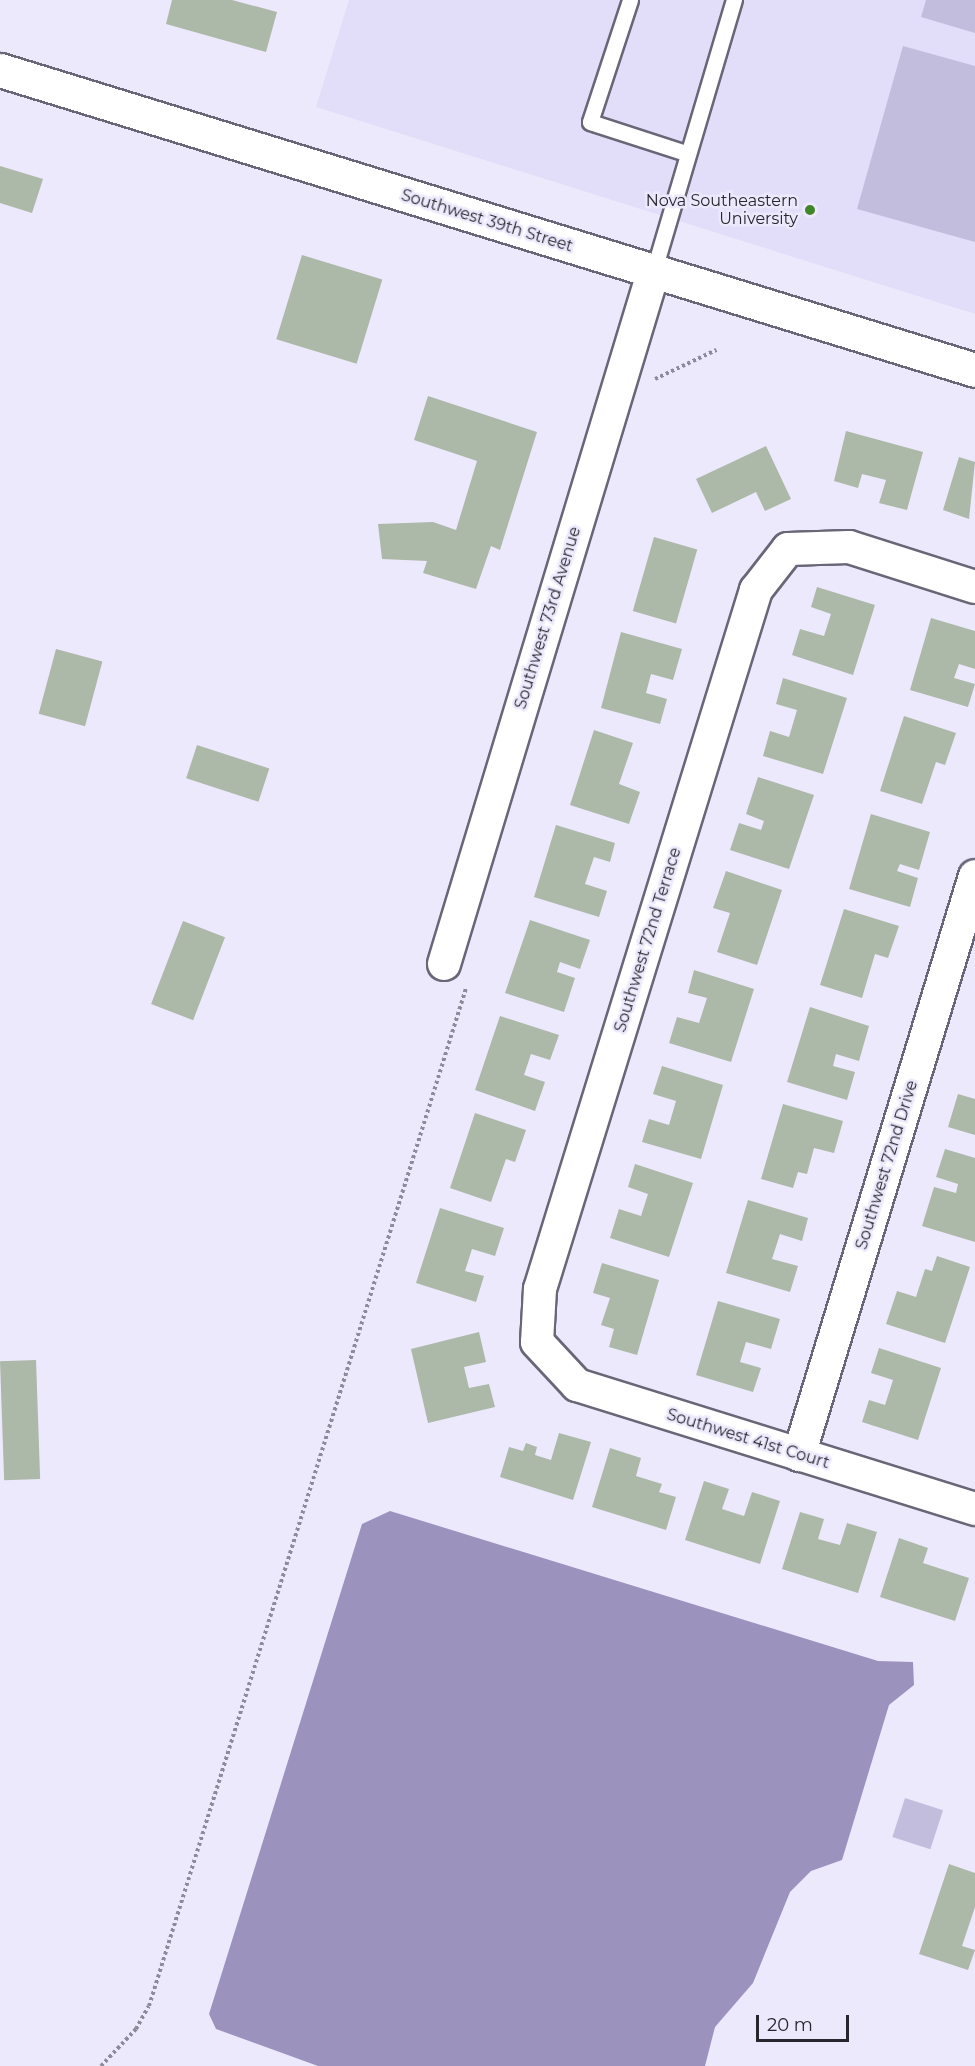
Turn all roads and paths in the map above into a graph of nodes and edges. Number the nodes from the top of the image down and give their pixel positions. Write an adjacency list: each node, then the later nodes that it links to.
1 (630, 0): 4 (lane)
2 (734, 0): 4 (lane)
3 (0, 70): 5 (street, Southwest 39th Street)
4 (686, 153): 5 (lane)
5 (653, 273): 7 (street, Southwest 39th Street); 11 (street, Southwest 73rd Avenue)
6 (716, 350): 8 (path)
7 (975, 370)
8 (652, 388)
9 (975, 587): 12 (street, Southwest 72nd Terrace)
10 (975, 876): 13 (street, Southwest 72nd Drive)
11 (457, 970): 15 (path)
12 (537, 1342): 13 (street, Southwest 41st Court)
13 (799, 1455): 14 (street, Southwest 41st Court)
14 (975, 1509)
15 (101, 2066)

